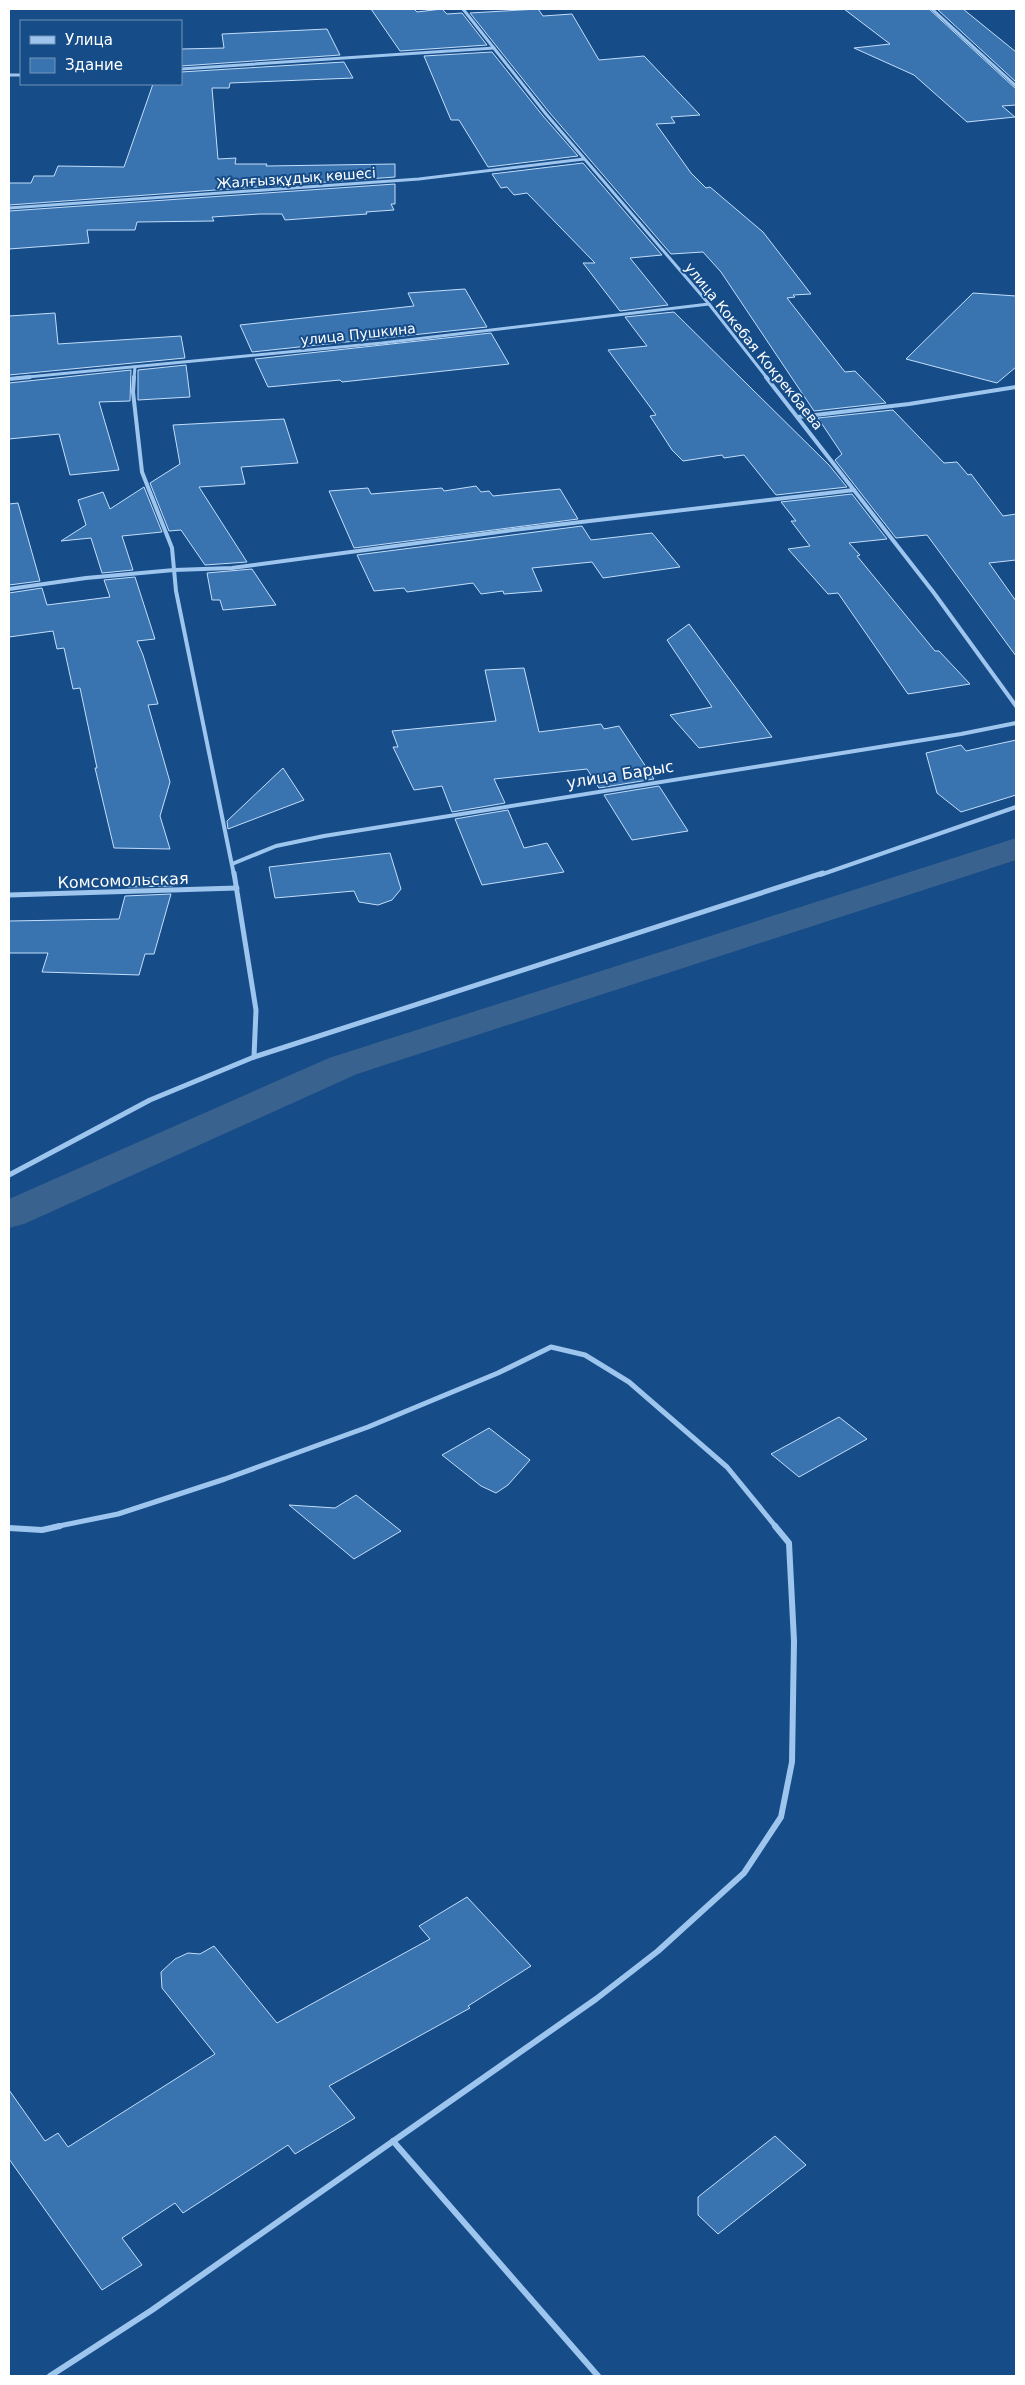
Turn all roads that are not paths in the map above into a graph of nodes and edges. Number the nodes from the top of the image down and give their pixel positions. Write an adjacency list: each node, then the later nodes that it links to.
1 (463, 9): 3 (street, улица Кокебая Кокрекбаева)
2 (932, 9): 5 (street)
3 (494, 48): 4 (street); 6 (street, улица Кокебая Кокрекбаева)
4 (182, 69)
5 (1016, 86)
6 (584, 159): 7 (street, Жалғызқұдық көшесі); 8 (street, улица Кокебая Кокрекбаева)
7 (9, 208)
8 (709, 304): 9 (street, улица Пушкина); 12 (street, улица Кокебая Кокрекбаева)
9 (135, 367): 10 (street, улица Пушкина); 14 (street)
10 (9, 379)
11 (1016, 387): 12 (street)
12 (798, 417): 13 (street, улица Кокебая Кокрекбаева)
13 (854, 490): 14 (street); 16 (street, улица Кокебая Кокрекбаева)
14 (174, 570): 15 (street); 19 (street)
15 (9, 589)
16 (1016, 706)
17 (1016, 722): 19 (street, улица Барыс)
18 (1016, 807): 22 (street)
19 (232, 864): 20 (street)
20 (237, 888): 21 (street, Комсомольская); 22 (street)
21 (9, 896)
22 (254, 1057): 23 (street)
23 (9, 1175)
24 (9, 1528): 25 (street)
25 (393, 2141): 26 (street); 27 (street)
26 (50, 2376)
27 (598, 2376)

